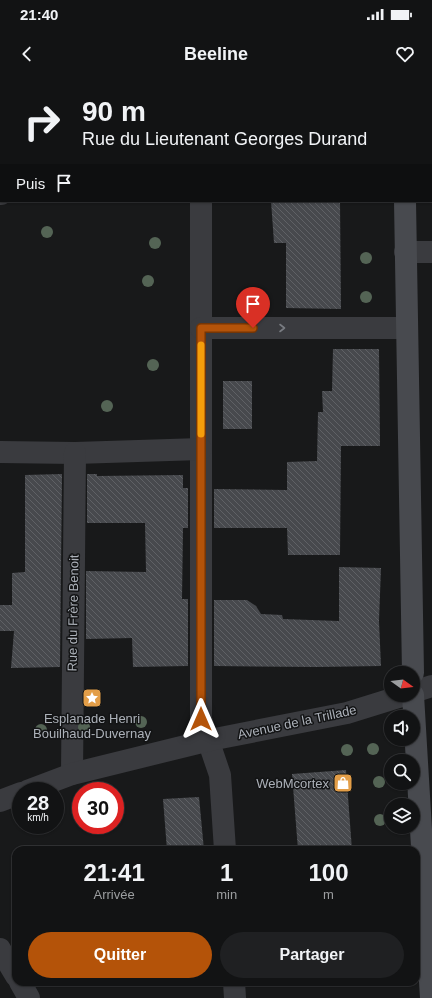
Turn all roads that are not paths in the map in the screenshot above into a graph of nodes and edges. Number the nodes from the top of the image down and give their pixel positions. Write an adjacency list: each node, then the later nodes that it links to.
1 (201, 202): 5 (street)
2 (405, 202): 3 (street)
3 (405, 252): 4 (street); 6 (street)
4 (432, 252)
5 (201, 328): 6 (street, one-way to 6); 7 (street)
6 (406, 328): 10 (street)
7 (201, 449): 9 (street); 15 (street)
8 (0, 452): 9 (street)
9 (75, 453): 16 (street, Rue du Frère Benoit)
10 (413, 666)
11 (432, 686): 12 (street)
12 (420, 691)
13 (384, 702): 15 (street, Avenue de la Trillade)
14 (413, 702): 27 (street)
15 (210, 740): 16 (street, Avenue de la Trillade); 20 (street)
16 (72, 774): 17 (street, Avenue de la Trillade)
17 (51, 782)
18 (12, 796): 19 (street)
19 (0, 801)
20 (225, 846)
21 (0, 949): 22 (street)
22 (12, 969)
23 (22, 986): 25 (street)
24 (234, 986): 26 (street)
25 (29, 998)
26 (235, 998)
27 (431, 998)

